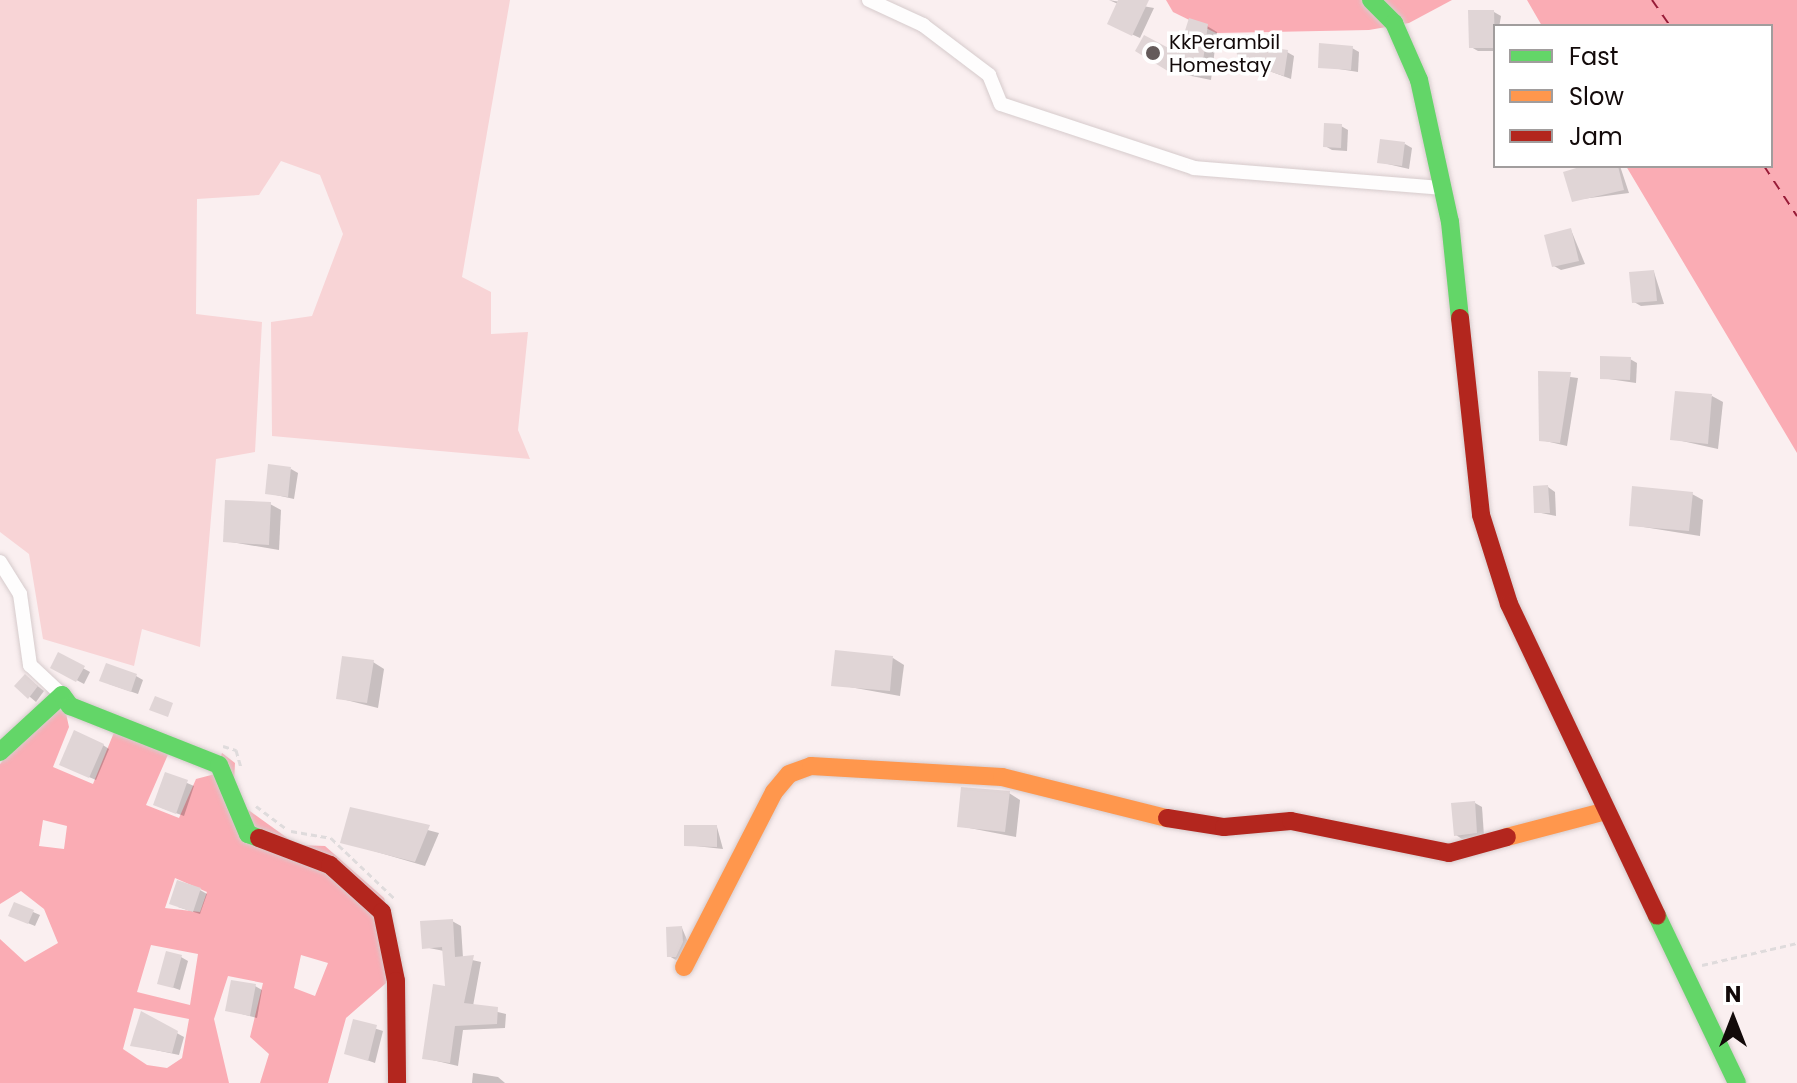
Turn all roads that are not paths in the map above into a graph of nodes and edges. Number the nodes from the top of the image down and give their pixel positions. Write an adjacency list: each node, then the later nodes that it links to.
1 (869, 0): 3 (street)
2 (1371, 0): 3 (street)
3 (1443, 188): 7 (street)
4 (0, 562): 5 (street)
5 (62, 695): 6 (street); 9 (street)
6 (0, 752)
7 (1606, 811): 8 (street); 10 (street)
8 (684, 967)
9 (397, 1083)
10 (1737, 1083)

